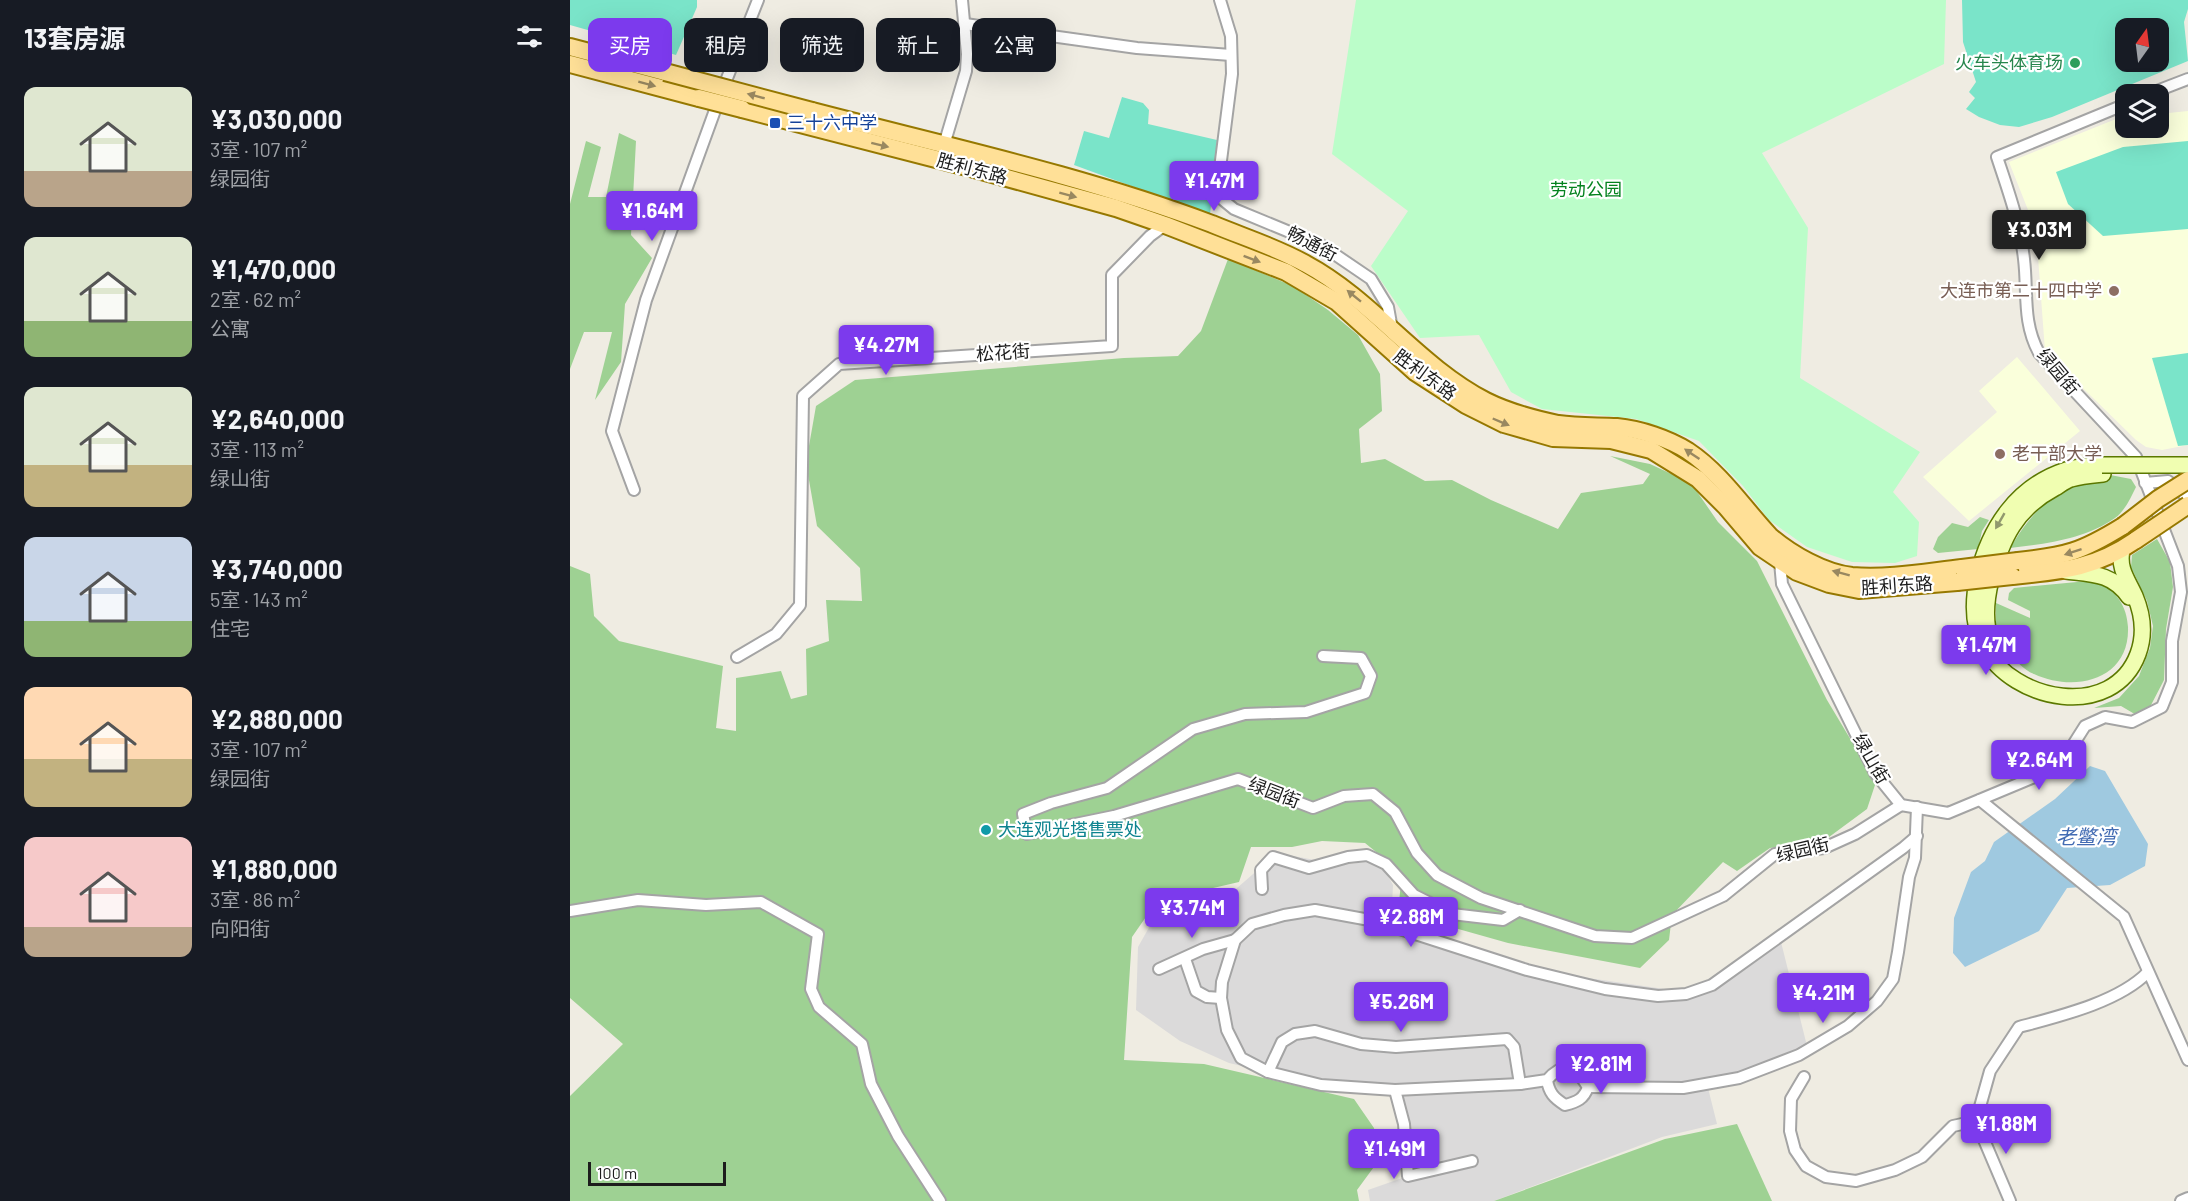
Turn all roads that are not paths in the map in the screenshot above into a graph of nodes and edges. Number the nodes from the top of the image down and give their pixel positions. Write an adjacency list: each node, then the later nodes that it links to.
1 (758, 0): 17 (street)
2 (962, 0): 4 (street)
3 (1220, 0): 6 (street, 畅通街)
4 (965, 24): 6 (street); 11 (street)
5 (570, 47): 11 (main road, one-way to 5, bridge)
6 (1231, 55): 13 (street, 畅通街)
7 (570, 64): 12 (main road, 胜利东路, one-way to 12, bridge)
8 (2188, 79): 9 (street)
9 (2169, 86)
10 (2115, 109): 16 (street, 绿园街)
11 (944, 145): 13 (main road, one-way to 11)
12 (1165, 225): 21 (main road, 胜利东路, one-way to 21); 26 (street, 松花街)
13 (1392, 328): 24 (main road, one-way to 13)
14 (2103, 469): 15 (main road); 20 (main road, one-way to 20); 23 (main road)
15 (2188, 471): 22 (main road, 胜利东路, one-way to 22, bridge)
16 (2145, 483): 18 (street); 27 (street)
17 (634, 490)
18 (2188, 498)
19 (2188, 505): 20 (main road, 胜利东路, bridge)
20 (2129, 545): 23 (main road, 胜利东路)
21 (1780, 562): 24 (main road, 胜利东路); 28 (street, 绿山街)
22 (2015, 569): 23 (main road, 胜利东路); 24 (main road, 胜利东路, bridge)
23 (2066, 571)
24 (1959, 575)
25 (1323, 656): 32 (street, 绿园街)
26 (737, 657)
27 (1980, 800): 29 (street); 37 (street)
28 (1901, 805): 29 (street); 32 (street, 绿园街)
29 (1917, 807): 30 (street)
30 (1917, 836): 34 (street); 44 (street)
31 (1262, 890): 32 (street)
32 (1520, 910)
33 (570, 911): 49 (street)
34 (1235, 940): 35 (street); 38 (street)
35 (1185, 959): 36 (street); 38 (street)
36 (1159, 969)
37 (2148, 972): 39 (street); 46 (street)
38 (1221, 998): 40 (street)
39 (2188, 1060)
40 (1268, 1072): 43 (street); 45 (street)
41 (1804, 1077): 46 (street)
42 (1546, 1080): 43 (street); 44 (street); 44 (street)
43 (1520, 1084): 45 (street)
44 (1588, 1087)
45 (1395, 1090): 47 (street)
46 (1976, 1121): 50 (street)
47 (1472, 1161)
48 (2188, 1198): 51 (street)
49 (940, 1201)
50 (2010, 1201)
51 (2181, 1201)

